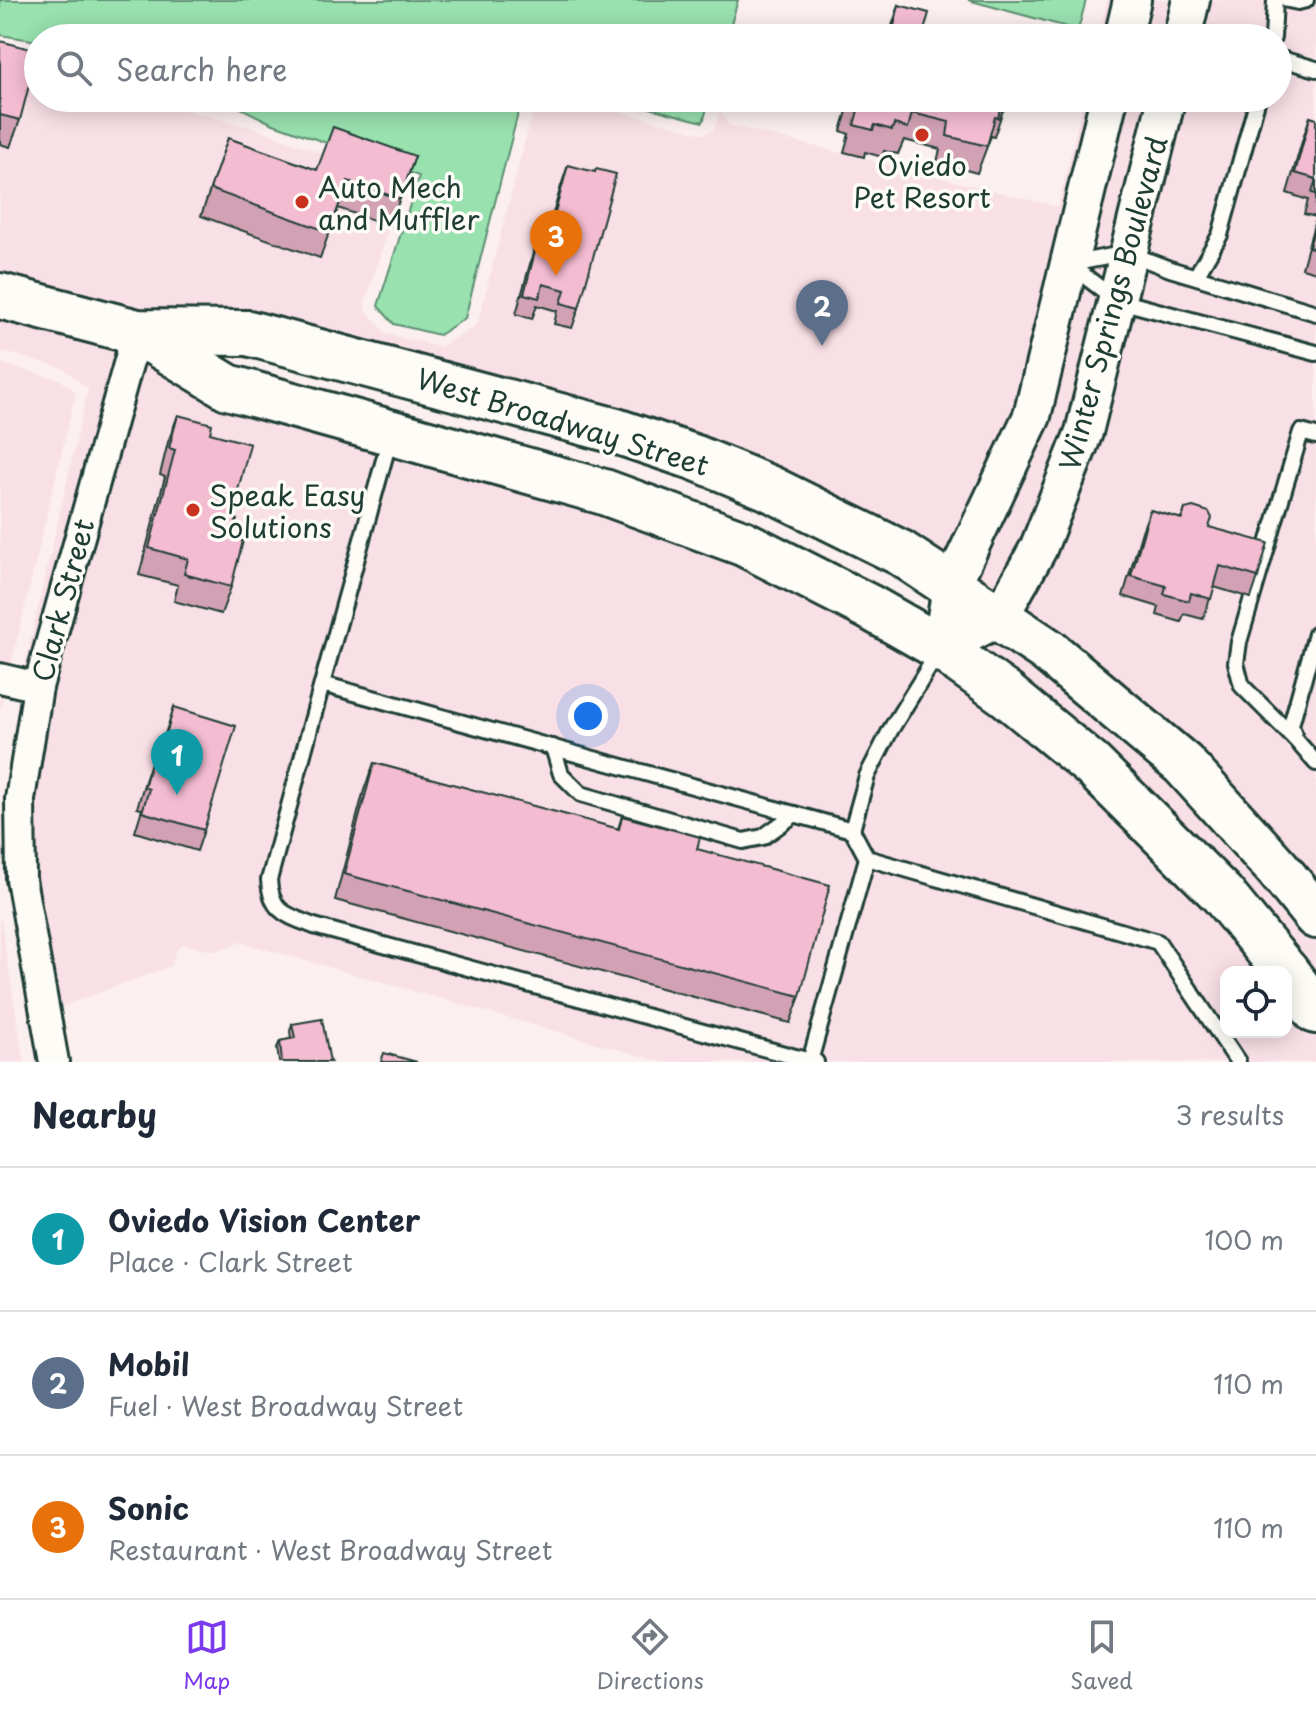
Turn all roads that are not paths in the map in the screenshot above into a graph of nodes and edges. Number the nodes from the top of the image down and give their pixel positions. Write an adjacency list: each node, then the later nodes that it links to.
1 (1132, 0): 6 (street)
2 (1191, 0): 7 (street)
3 (1275, 0): 8 (lane)
4 (1288, 0): 5 (lane)
5 (1306, 0)
6 (1126, 24)
7 (1185, 24)
8 (1274, 24)
9 (1292, 62): 10 (lane)
10 (1316, 69)
11 (1106, 112): 15 (street, Winter Springs Boulevard)
12 (1163, 112): 14 (street, Winter Springs Boulevard)
13 (1254, 112): 16 (lane)
14 (1128, 253): 15 (lane); 16 (lane); 18 (street, Winter Springs Boulevard)
15 (1070, 264): 18 (lane); 24 (street, Winter Springs Boulevard)
16 (1196, 276): 19 (lane)
17 (0, 296): 20 (main road, West Broadway Street)
18 (1116, 300): 21 (lane); 25 (street, Winter Springs Boulevard)
19 (1316, 313)
20 (137, 332): 22 (main road, West Broadway Street); 24 (main road, West Broadway Street); 30 (street, Clark Street)
21 (1316, 353)
22 (392, 433): 27 (main road, West Broadway Street); 29 (lane)
23 (1316, 436): 31 (lane)
24 (951, 587): 25 (main road, West Broadway Street); 27 (street, Winter Springs Boulevard)
25 (999, 618): 27 (street); 37 (main road, West Broadway Street)
26 (1316, 634): 31 (lane)
27 (941, 648): 35 (lane); 38 (main road, West Broadway Street)
28 (0, 678): 30 (street)
29 (322, 684): 32 (lane); 41 (lane)
30 (38, 687): 42 (street, Clark Street)
31 (1295, 739): 33 (lane)
32 (553, 747): 34 (lane); 34 (lane)
33 (1316, 763)
34 (795, 814): 35 (lane)
35 (852, 830): 36 (lane)
36 (867, 858): 41 (lane); 43 (lane)
37 (1316, 916)
38 (1281, 966)
39 (1292, 980): 40 (main road, West Broadway Street)
40 (1316, 1011)
41 (813, 1061)
42 (54, 1062)
43 (1238, 1062)

